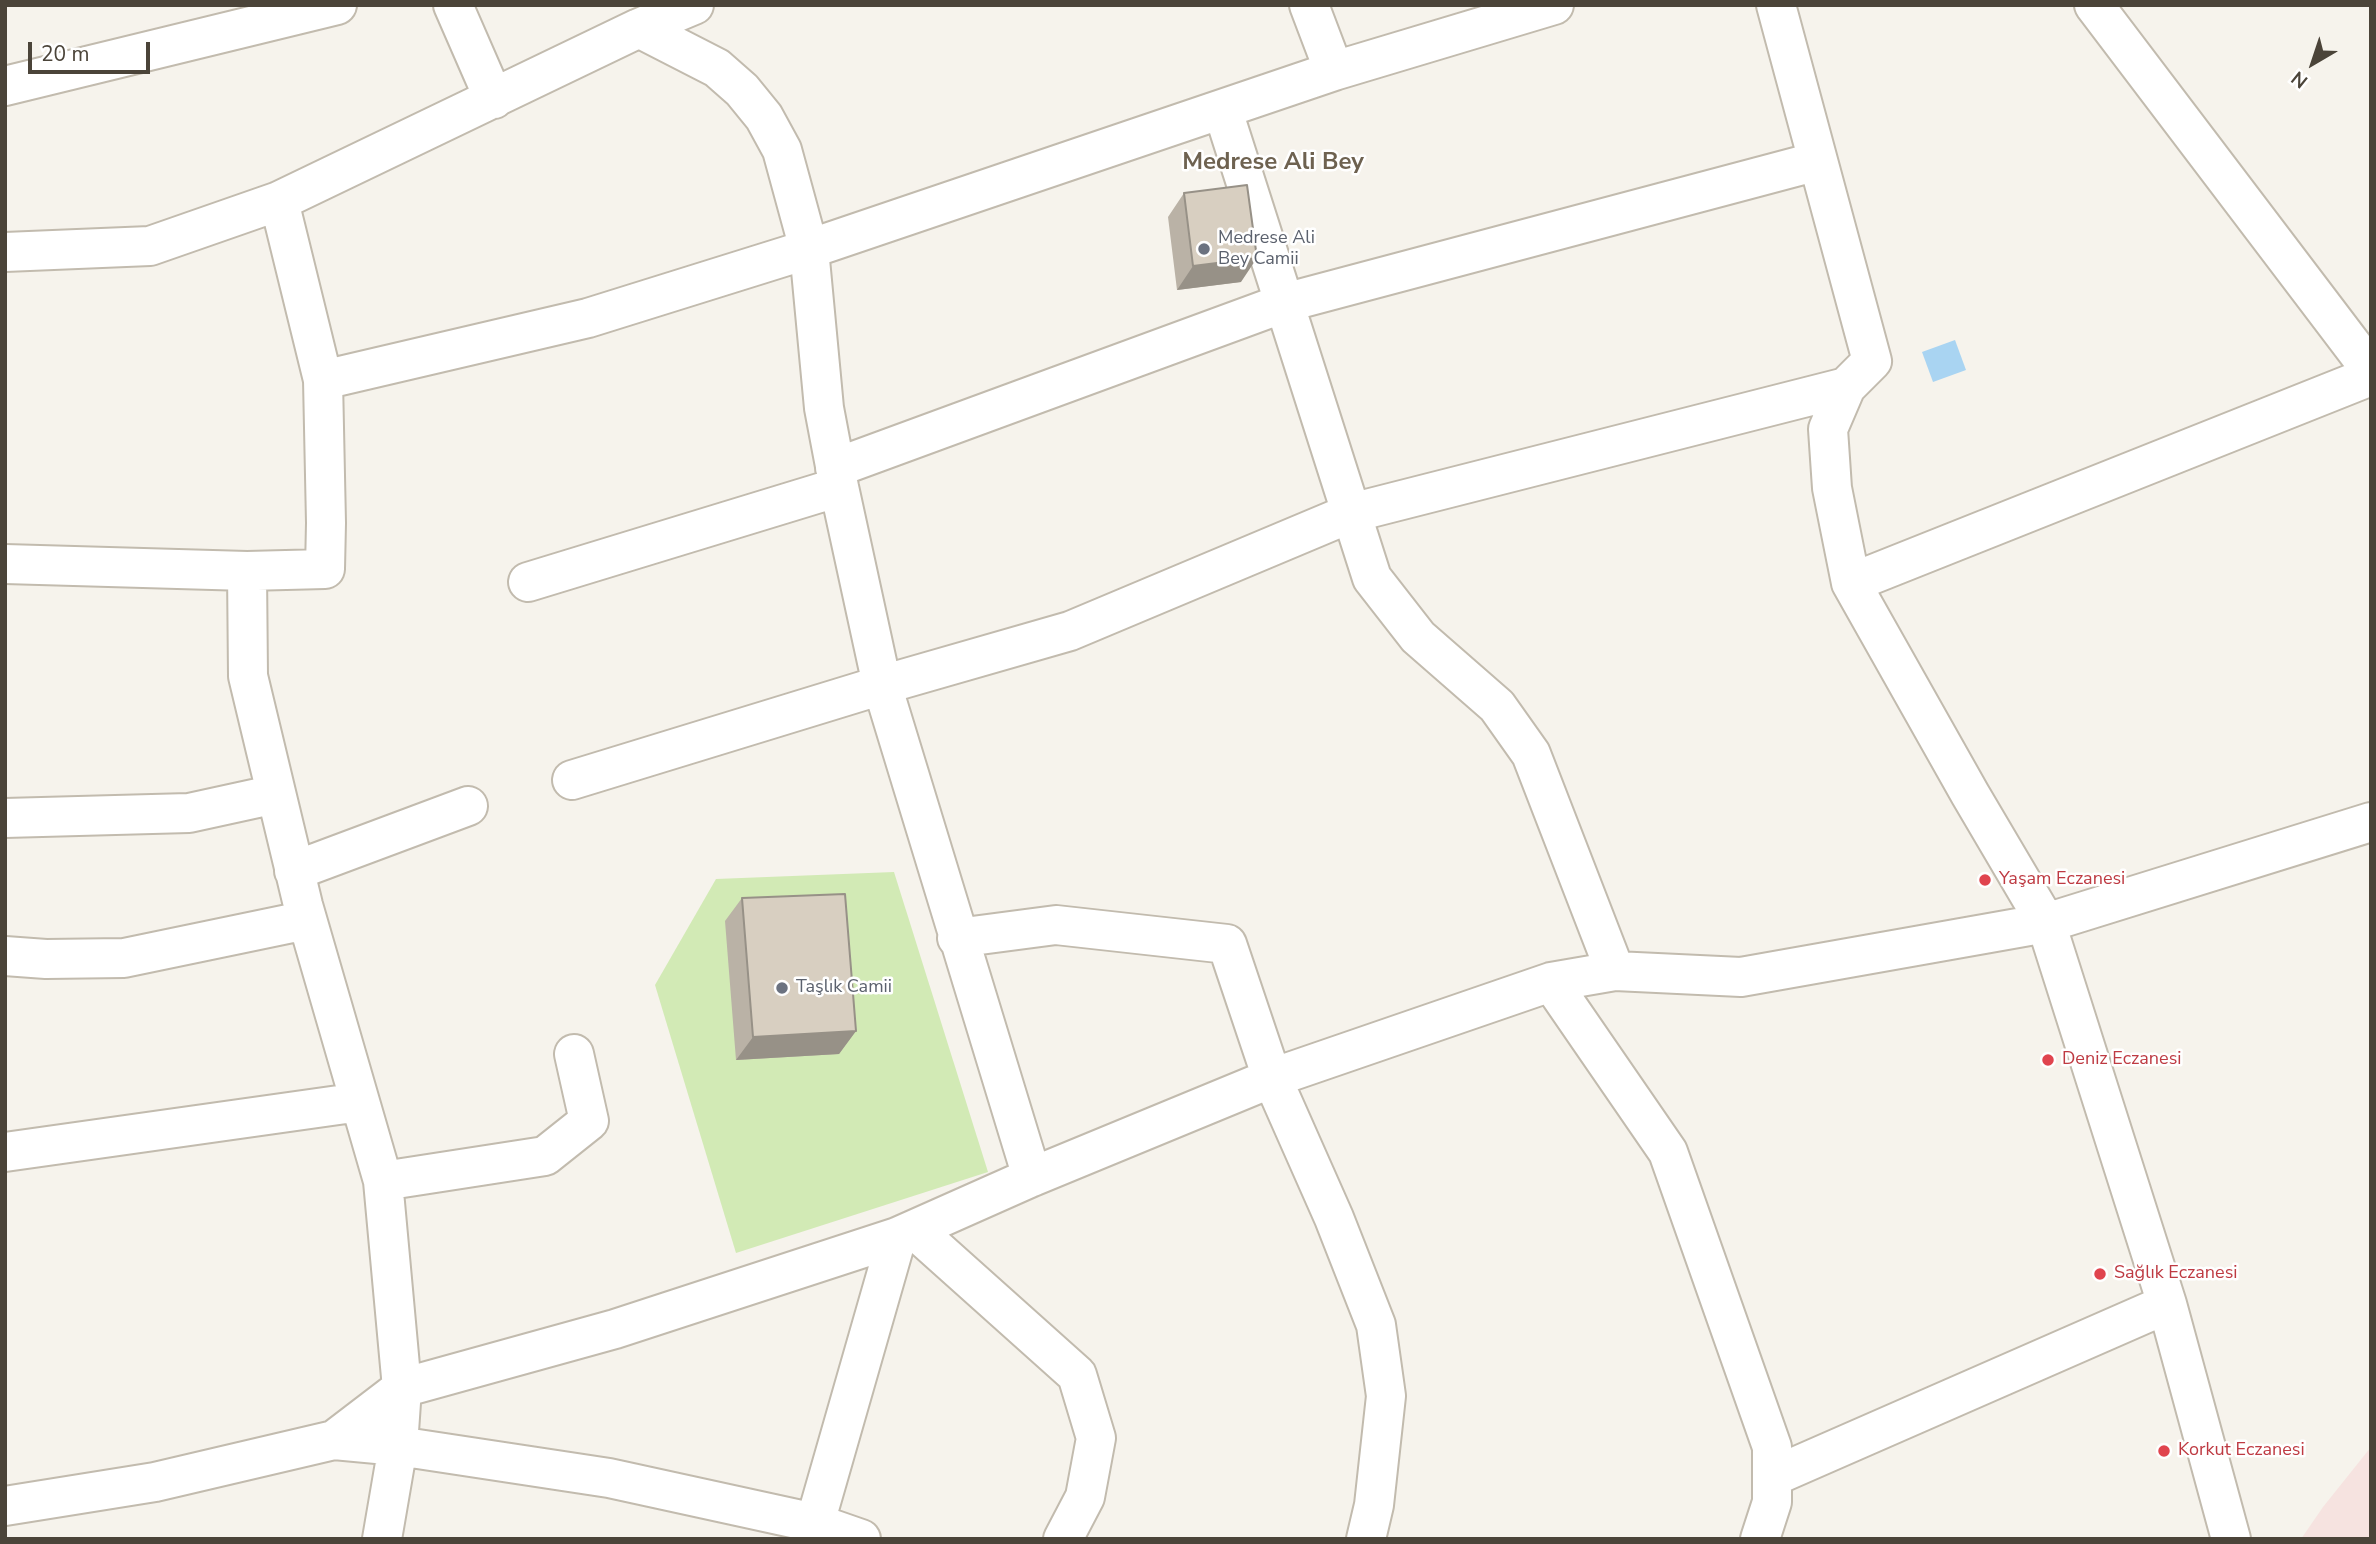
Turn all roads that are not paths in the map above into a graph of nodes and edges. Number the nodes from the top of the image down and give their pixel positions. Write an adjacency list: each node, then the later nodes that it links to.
1 (337, 5): 10 (street)
2 (453, 5): 11 (street)
3 (694, 5): 8 (street)
4 (1309, 5): 9 (street)
5 (1554, 5): 9 (street)
6 (1776, 5): 13 (street)
7 (2094, 5): 18 (street)
8 (639, 28): 11 (street); 15 (street)
9 (1334, 71): 12 (street)
10 (5, 86)
11 (494, 99): 14 (street)
12 (1223, 111): 15 (street); 17 (street)
13 (1818, 161): 17 (street); 21 (street)
14 (279, 201): 16 (street); 20 (street)
15 (809, 249): 20 (street); 22 (street)
16 (5, 252)
17 (1284, 303): 22 (street); 23 (street)
18 (2371, 370)
19 (2371, 376): 27 (street)
20 (323, 380): 25 (street)
21 (1846, 387): 23 (street); 27 (street)
22 (837, 478): 26 (street); 28 (street)
23 (1351, 513): 28 (street); 39 (street)
24 (5, 564): 25 (street)
25 (247, 571): 30 (street)
26 (528, 582)
27 (1851, 583): 36 (street)
28 (882, 685): 29 (street); 37 (street)
29 (572, 780)
30 (276, 794): 32 (street); 34 (street)
31 (468, 806): 34 (street)
32 (5, 818)
33 (2371, 822): 36 (street)
34 (294, 872): 35 (street)
35 (307, 920): 38 (street); 43 (street)
36 (2046, 923): 39 (street); 48 (street)
37 (957, 938): 42 (street); 45 (street)
38 (5, 956)
39 (1615, 971): 40 (street)
40 (1551, 982): 42 (street); 52 (street)
41 (574, 1054): 46 (street)
42 (1272, 1078): 45 (street); 58 (street)
43 (360, 1102): 44 (street); 46 (street)
44 (5, 1152)
45 (1032, 1177): 47 (street)
46 (383, 1181): 49 (street)
47 (906, 1233): 49 (street); 54 (street); 57 (street)
48 (2167, 1304): 52 (street); 60 (street)
49 (402, 1388): 50 (street); 51 (street)
50 (334, 1440): 51 (street); 53 (street)
51 (398, 1446): 54 (street); 55 (street)
52 (1772, 1477): 59 (street)
53 (5, 1506)
54 (804, 1527): 56 (street)
55 (382, 1539)
56 (861, 1539)
57 (1063, 1539)
58 (1366, 1539)
59 (1760, 1539)
60 (2231, 1539)

